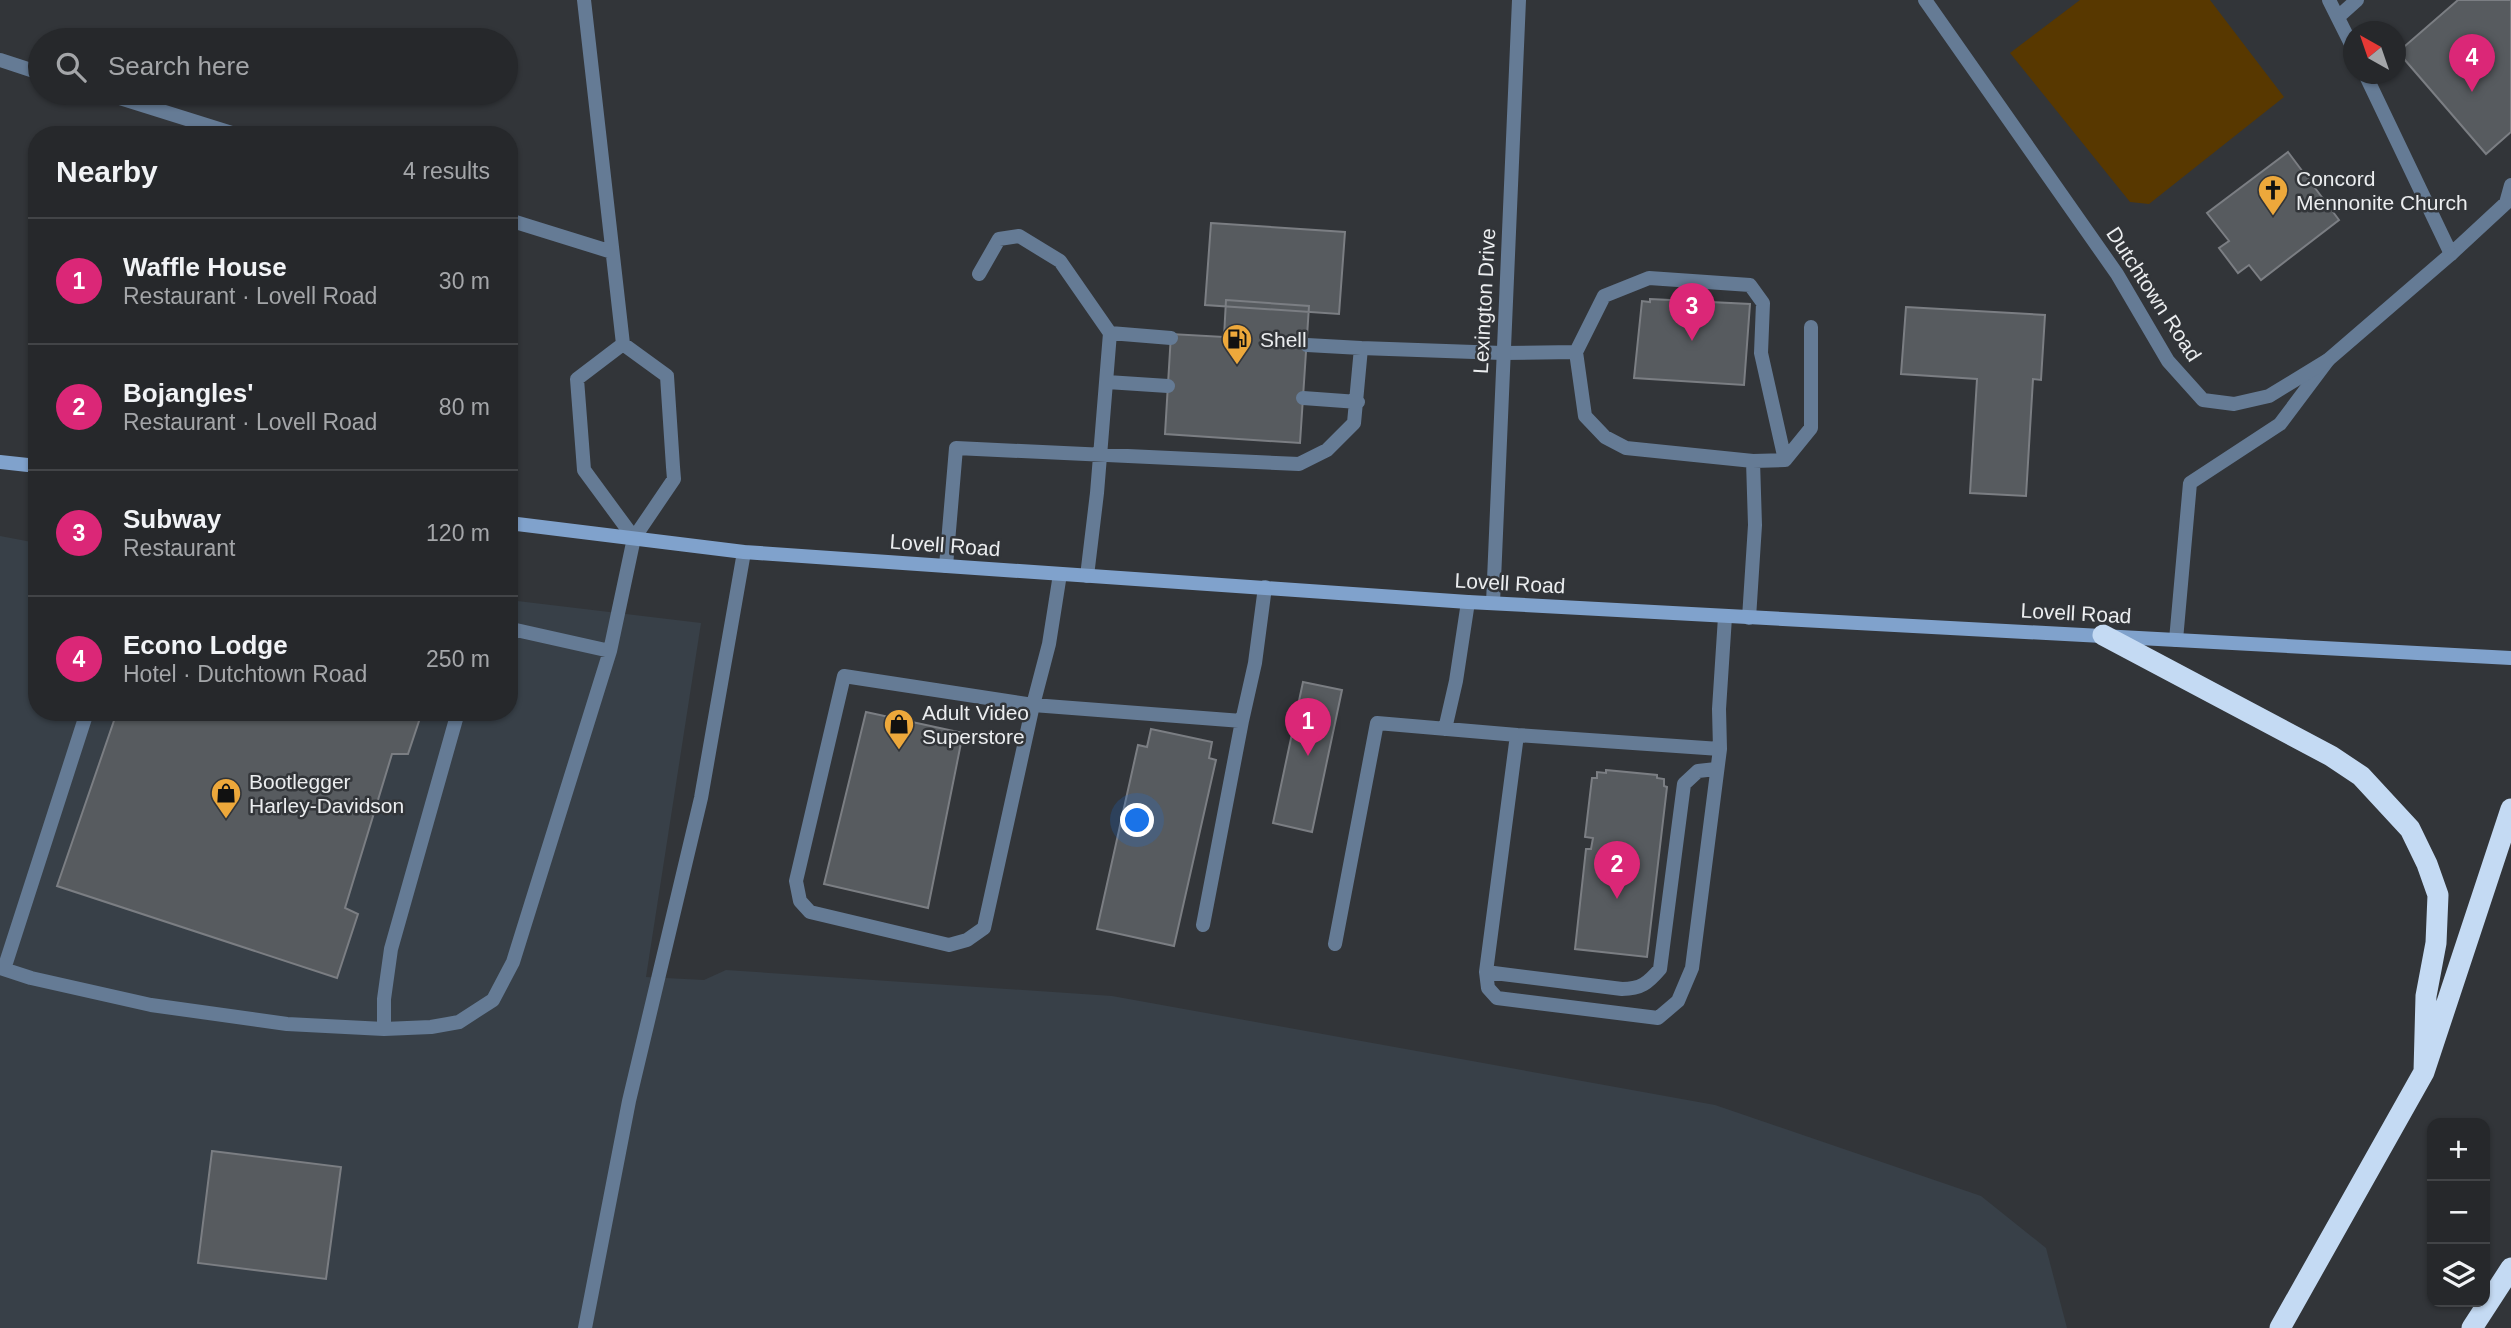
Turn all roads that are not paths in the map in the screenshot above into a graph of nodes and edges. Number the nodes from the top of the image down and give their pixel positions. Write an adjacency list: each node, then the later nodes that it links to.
1 (584, 0): 16 (street)
2 (1519, 0): 26 (street, Lexington Drive)
3 (1925, 0): 27 (street, Dutchtown Road)
4 (2329, 0): 6 (street)
5 (2357, 0): 6 (street)
6 (2338, 17): 7 (street)
7 (2343, 27)
8 (0, 60): 9 (street)
9 (28, 69)
10 (2370, 84): 17 (street)
11 (142, 105): 12 (street)
12 (209, 126)
13 (2511, 185): 14 (street)
14 (2508, 203): 17 (street, Dutchtown Road)
15 (518, 223): 16 (street)
16 (612, 252): 22 (street)
17 (2451, 254): 27 (street, Dutchtown Road)
18 (979, 274): 20 (street)
19 (1811, 327): 33 (street)
20 (1110, 333): 21 (street); 28 (street)
21 (1171, 338)
22 (623, 344): 38 (street); 38 (street)
23 (1307, 345): 24 (street)
24 (1361, 348): 26 (street); 31 (street)
25 (1576, 352): 26 (street); 33 (street); 34 (street)
26 (1502, 353): 45 (street, Lexington Drive)
27 (2328, 360): 50 (street)
28 (1107, 382): 29 (street); 32 (street)
29 (1168, 386)
30 (1303, 398): 31 (street)
31 (1358, 402): 32 (street)
32 (1100, 453): 40 (street); 42 (street)
33 (1786, 460): 34 (street)
34 (1753, 461): 47 (street)
35 (0, 462): 36 (main road)
36 (28, 465)
37 (518, 524): 38 (main road, Lovell Road)
38 (634, 538): 39 (main road, Lovell Road); 51 (street)
39 (744, 552): 40 (main road, Lovell Road); 69 (street)
40 (946, 566): 41 (main road, Lovell Road)
41 (1060, 574): 42 (main road, Lovell Road); 53 (street)
42 (1087, 576): 43 (main road, Lovell Road)
43 (1265, 587): 44 (main road, Lovell Road); 56 (street)
44 (1468, 602): 45 (main road, Lovell Road); 57 (street)
45 (1493, 603): 46 (main road, Lovell Road)
46 (1725, 617): 47 (main road, Lovell Road); 59 (street)
47 (1749, 618): 49 (main road, Lovell Road)
48 (518, 630): 51 (street)
49 (2103, 635): 50 (main road, Lovell Road); 67 (highway)
50 (2176, 640): 52 (main road, Lovell Road)
51 (610, 650): 66 (street)
52 (2511, 658)
53 (1033, 705): 53 (street); 56 (street)
54 (84, 721): 64 (street)
55 (455, 721): 66 (street)
56 (1242, 721): 62 (street)
57 (1445, 729): 58 (street); 63 (street)
58 (1517, 735): 59 (street); 65 (street)
59 (1720, 749): 60 (street)
60 (1716, 769): 65 (street); 65 (street)
61 (2511, 809): 67 (highway)
62 (1203, 925)
63 (1335, 944)
64 (2, 968): 66 (street)
65 (1486, 972)
66 (384, 1028)
67 (2424, 1072): 70 (highway)
68 (2511, 1268): 71 (highway)
69 (585, 1328)
70 (2280, 1328)
71 (2472, 1328)

